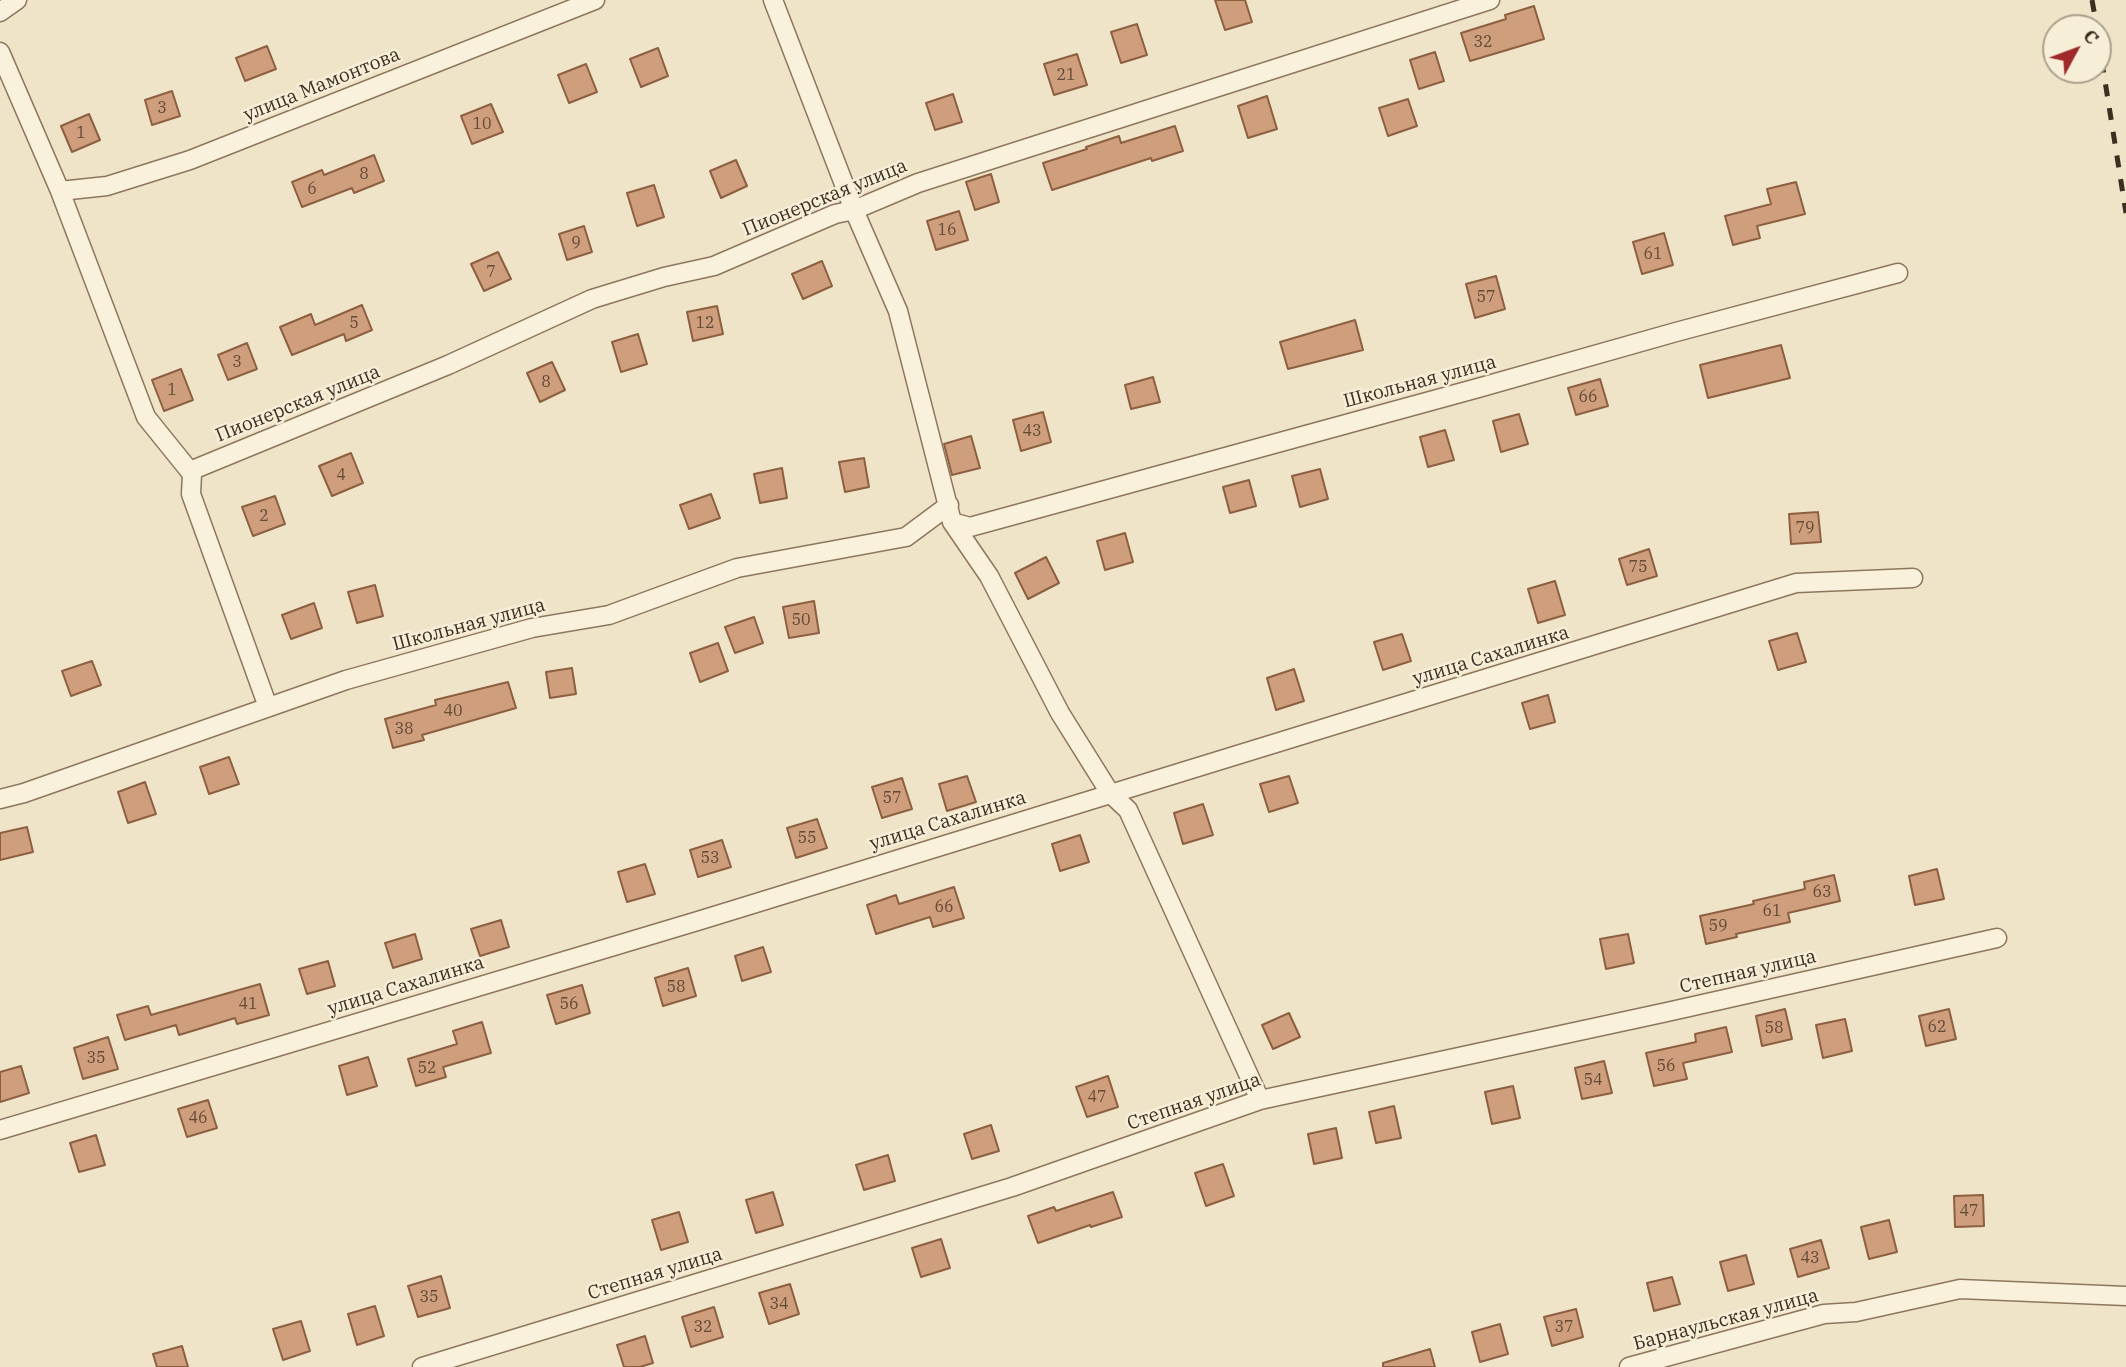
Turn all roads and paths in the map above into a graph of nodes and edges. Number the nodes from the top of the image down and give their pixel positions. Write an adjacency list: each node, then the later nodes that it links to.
1 (17, 0): 5 (street)
2 (595, 0): 7 (street, улица Мамонтова)
3 (773, 0): 8 (street)
4 (1490, 0): 8 (street, Пионерская улица)
5 (0, 12)
6 (0, 52): 7 (street)
7 (60, 191): 10 (street)
8 (853, 210): 10 (street, Пионерская улица); 11 (street)
9 (1898, 273): 11 (street, Школьная улица)
10 (190, 471): 13 (street)
11 (951, 514): 13 (street, Школьная улица); 14 (street)
12 (1913, 578): 14 (street, улица Сахалинка)
13 (268, 707): 15 (street, Школьная улица)
14 (1111, 793): 17 (street); 18 (street, улица Сахалинка)
15 (0, 799)
16 (1997, 938): 17 (street, Степная улица)
17 (1260, 1100): 20 (street, Степная улица)
18 (0, 1130)
19 (2126, 1296): 21 (street, Барнаульская улица)
20 (422, 1367)
21 (1629, 1367)

